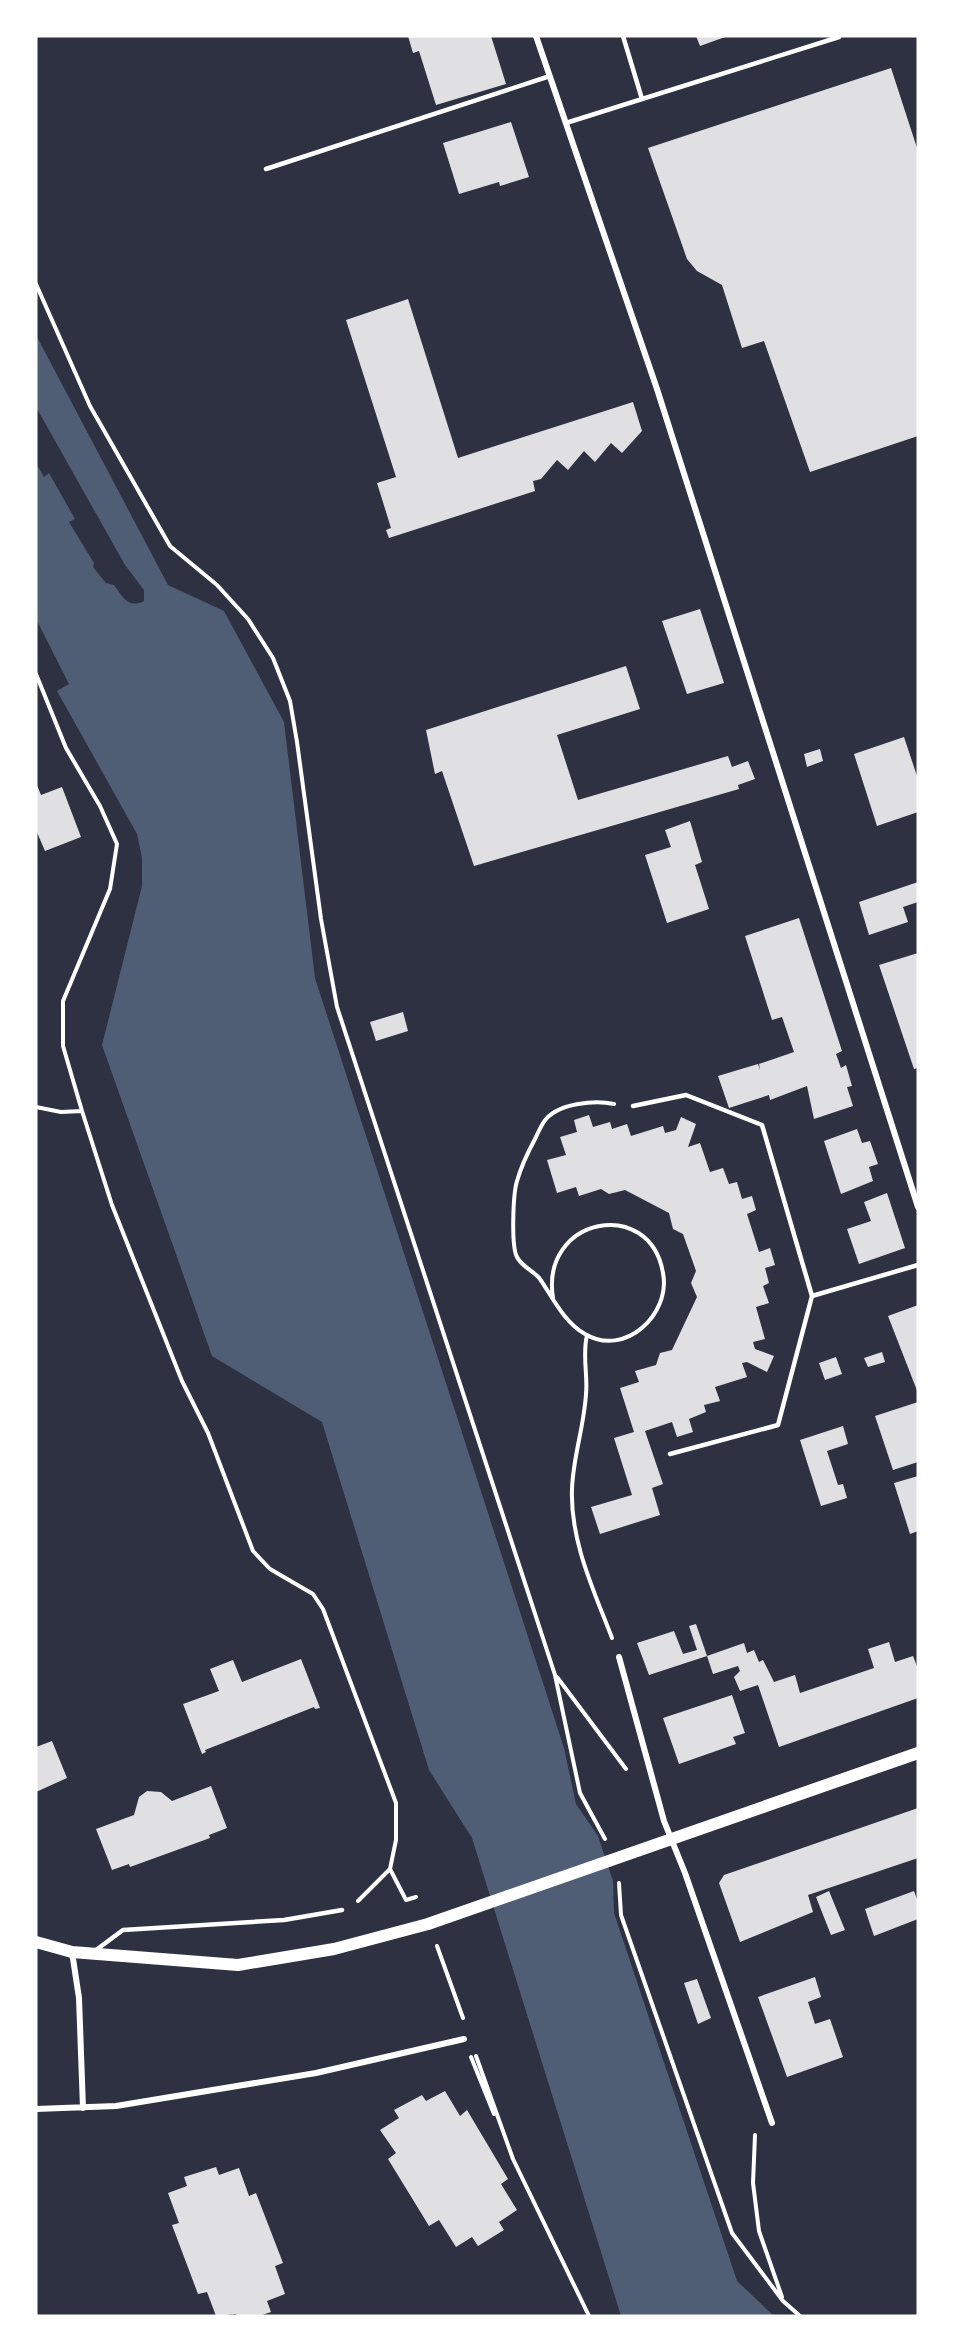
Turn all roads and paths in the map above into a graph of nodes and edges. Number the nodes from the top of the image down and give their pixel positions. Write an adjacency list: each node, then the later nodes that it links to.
1 (536, 36): 4 (street)
2 (623, 36): 5 (lane)
3 (839, 37): 5 (lane)
4 (550, 76): 6 (street); 7 (lane)
5 (642, 99): 6 (lane)
6 (566, 123): 13 (street)
7 (266, 169)
8 (36, 284): 20 (path)
9 (36, 674): 12 (path)
10 (633, 1106): 15 (lane); 16 (path)
11 (36, 1107): 12 (path)
12 (82, 1111): 25 (path)
13 (918, 1207)
14 (918, 1265): 15 (lane)
15 (812, 1296): 18 (lane)
16 (554, 1298): 17 (path); 17 (path)
17 (587, 1335): 19 (path)
18 (670, 1454)
19 (619, 1657): 23 (street)
20 (555, 1675): 22 (path); 24 (path)
21 (918, 1753): 23 (main road)
22 (631, 1776)
23 (670, 1840): 32 (main road); 38 (street)
24 (607, 1844)
25 (390, 1869): 27 (path); 28 (path)
26 (619, 1877): 41 (path)
27 (416, 1896)
28 (342, 1910): 32 (lane)
29 (434, 1938): 33 (path)
30 (36, 1942): 31 (main road)
31 (72, 1952): 32 (main road); 36 (street)
32 (91, 1954)
33 (466, 2027)
34 (464, 2039): 36 (street); 40 (path)
35 (474, 2049): 40 (path)
36 (83, 2108): 37 (street)
37 (36, 2109)
38 (771, 2123)
39 (756, 2129): 41 (path)
40 (513, 2159): 42 (path)
41 (783, 2301): 43 (path)
42 (590, 2316)
43 (800, 2316)

